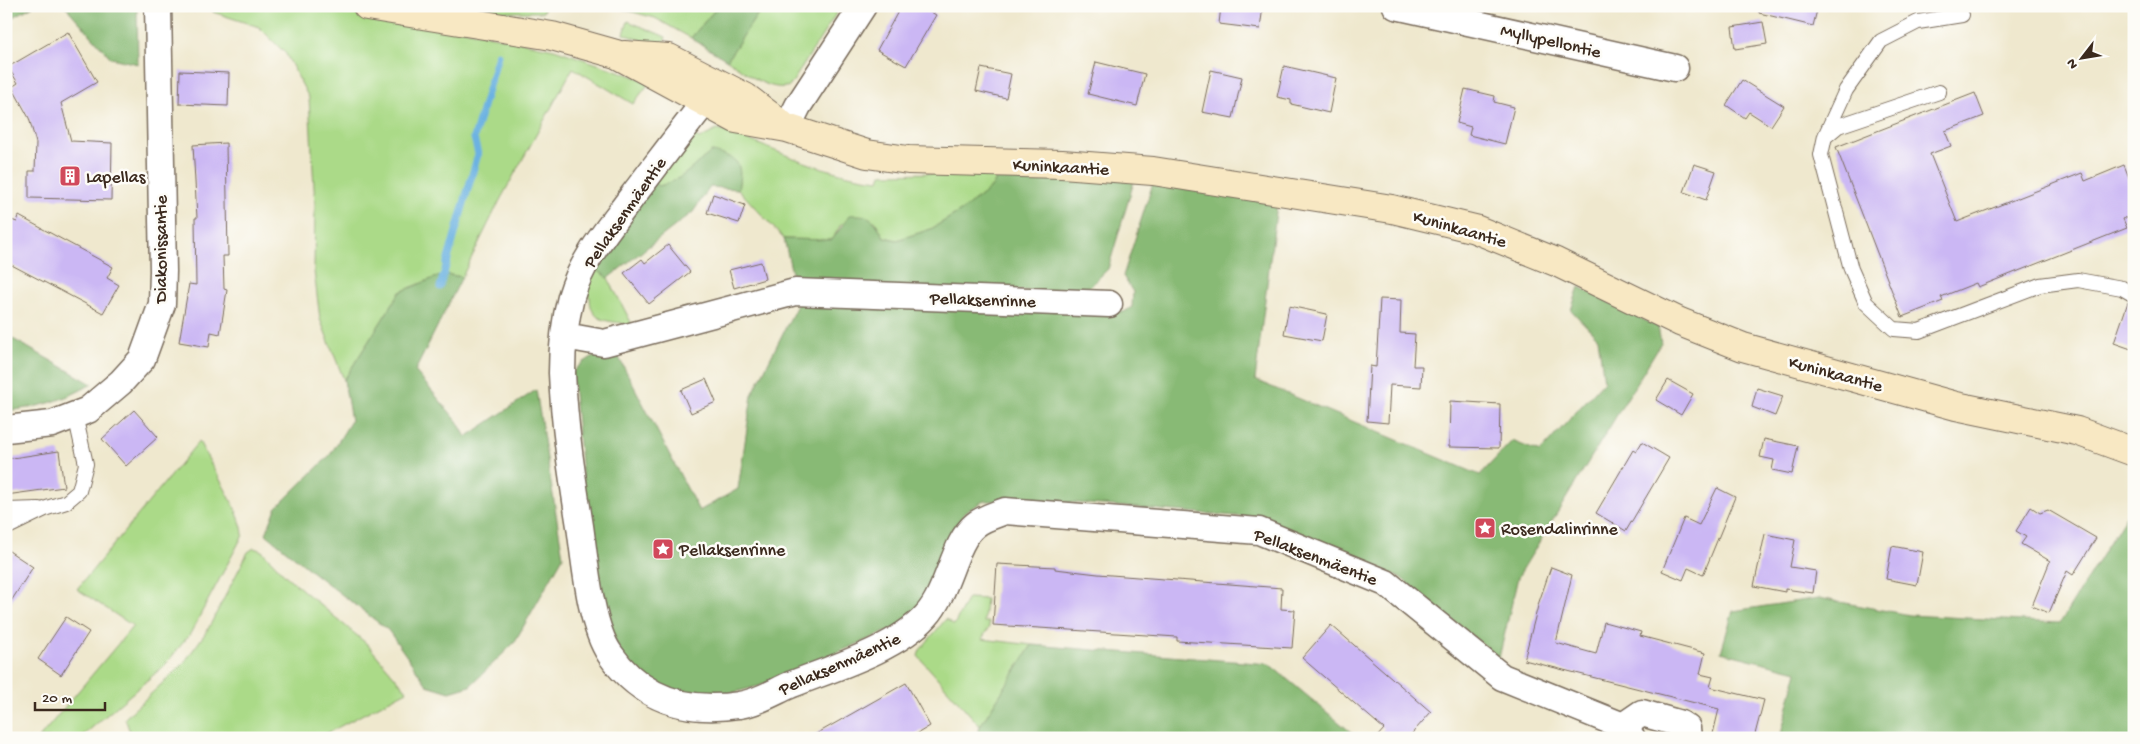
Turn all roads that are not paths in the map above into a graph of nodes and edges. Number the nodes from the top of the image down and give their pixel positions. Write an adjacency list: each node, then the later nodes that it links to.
1 (158, 6): 14 (street, Diakonissantie)
2 (367, 6): 7 (main road, Kuninkaantie)
3 (863, 6): 9 (street)
4 (1396, 6): 6 (street, Myllypellontie)
5 (1962, 15): 10 (lane)
6 (1675, 68)
7 (710, 92): 9 (main road, Kuninkaantie); 13 (street, Pellaksenmäentie)
8 (1939, 92): 10 (lane)
9 (787, 128): 16 (main road, Kuninkaantie)
10 (1825, 136): 11 (lane)
11 (2134, 295)
12 (1109, 304): 13 (street, Pellaksenrinne)
13 (565, 336): 20 (street, Pellaksenmäentie)
14 (74, 415): 15 (street, Diakonissantie); 17 (lane)
15 (6, 430)
16 (2134, 452)
17 (47, 508): 18 (lane); 19 (lane)
18 (6, 510)
19 (6, 528)
20 (1628, 732): 21 (street, Pellaksenmäentie)
21 (1688, 738)

